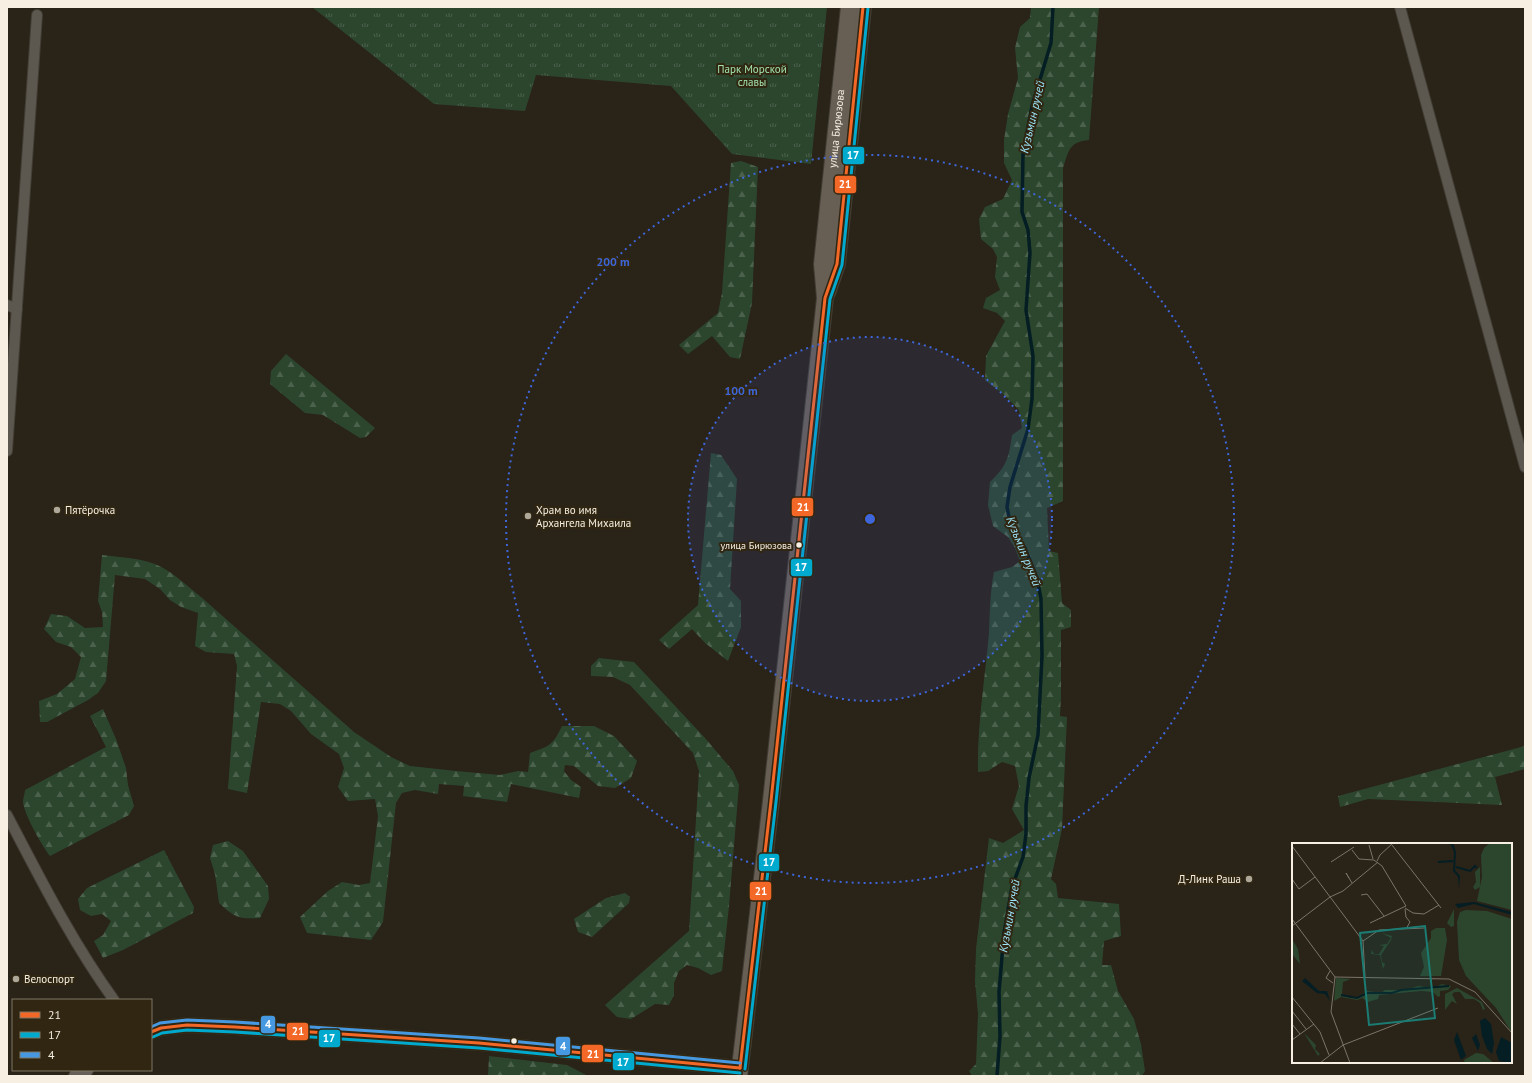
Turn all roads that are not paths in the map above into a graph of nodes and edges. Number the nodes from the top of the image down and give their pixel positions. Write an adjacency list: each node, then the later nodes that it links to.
1 (849, 7): 5 (main road, улица Бирюзова)
2 (863, 7): 5 (main road, улица Бирюзова)
3 (1400, 7): 9 (street)
4 (37, 14): 7 (street)
5 (825, 298): 13 (main road, улица Бирюзова)
6 (7, 305): 7 (street)
7 (17, 309): 8 (street)
8 (7, 451)
9 (1525, 467)
10 (7, 815): 11 (street)
11 (113, 999)
12 (152, 1032): 13 (main road)
13 (740, 1072)

